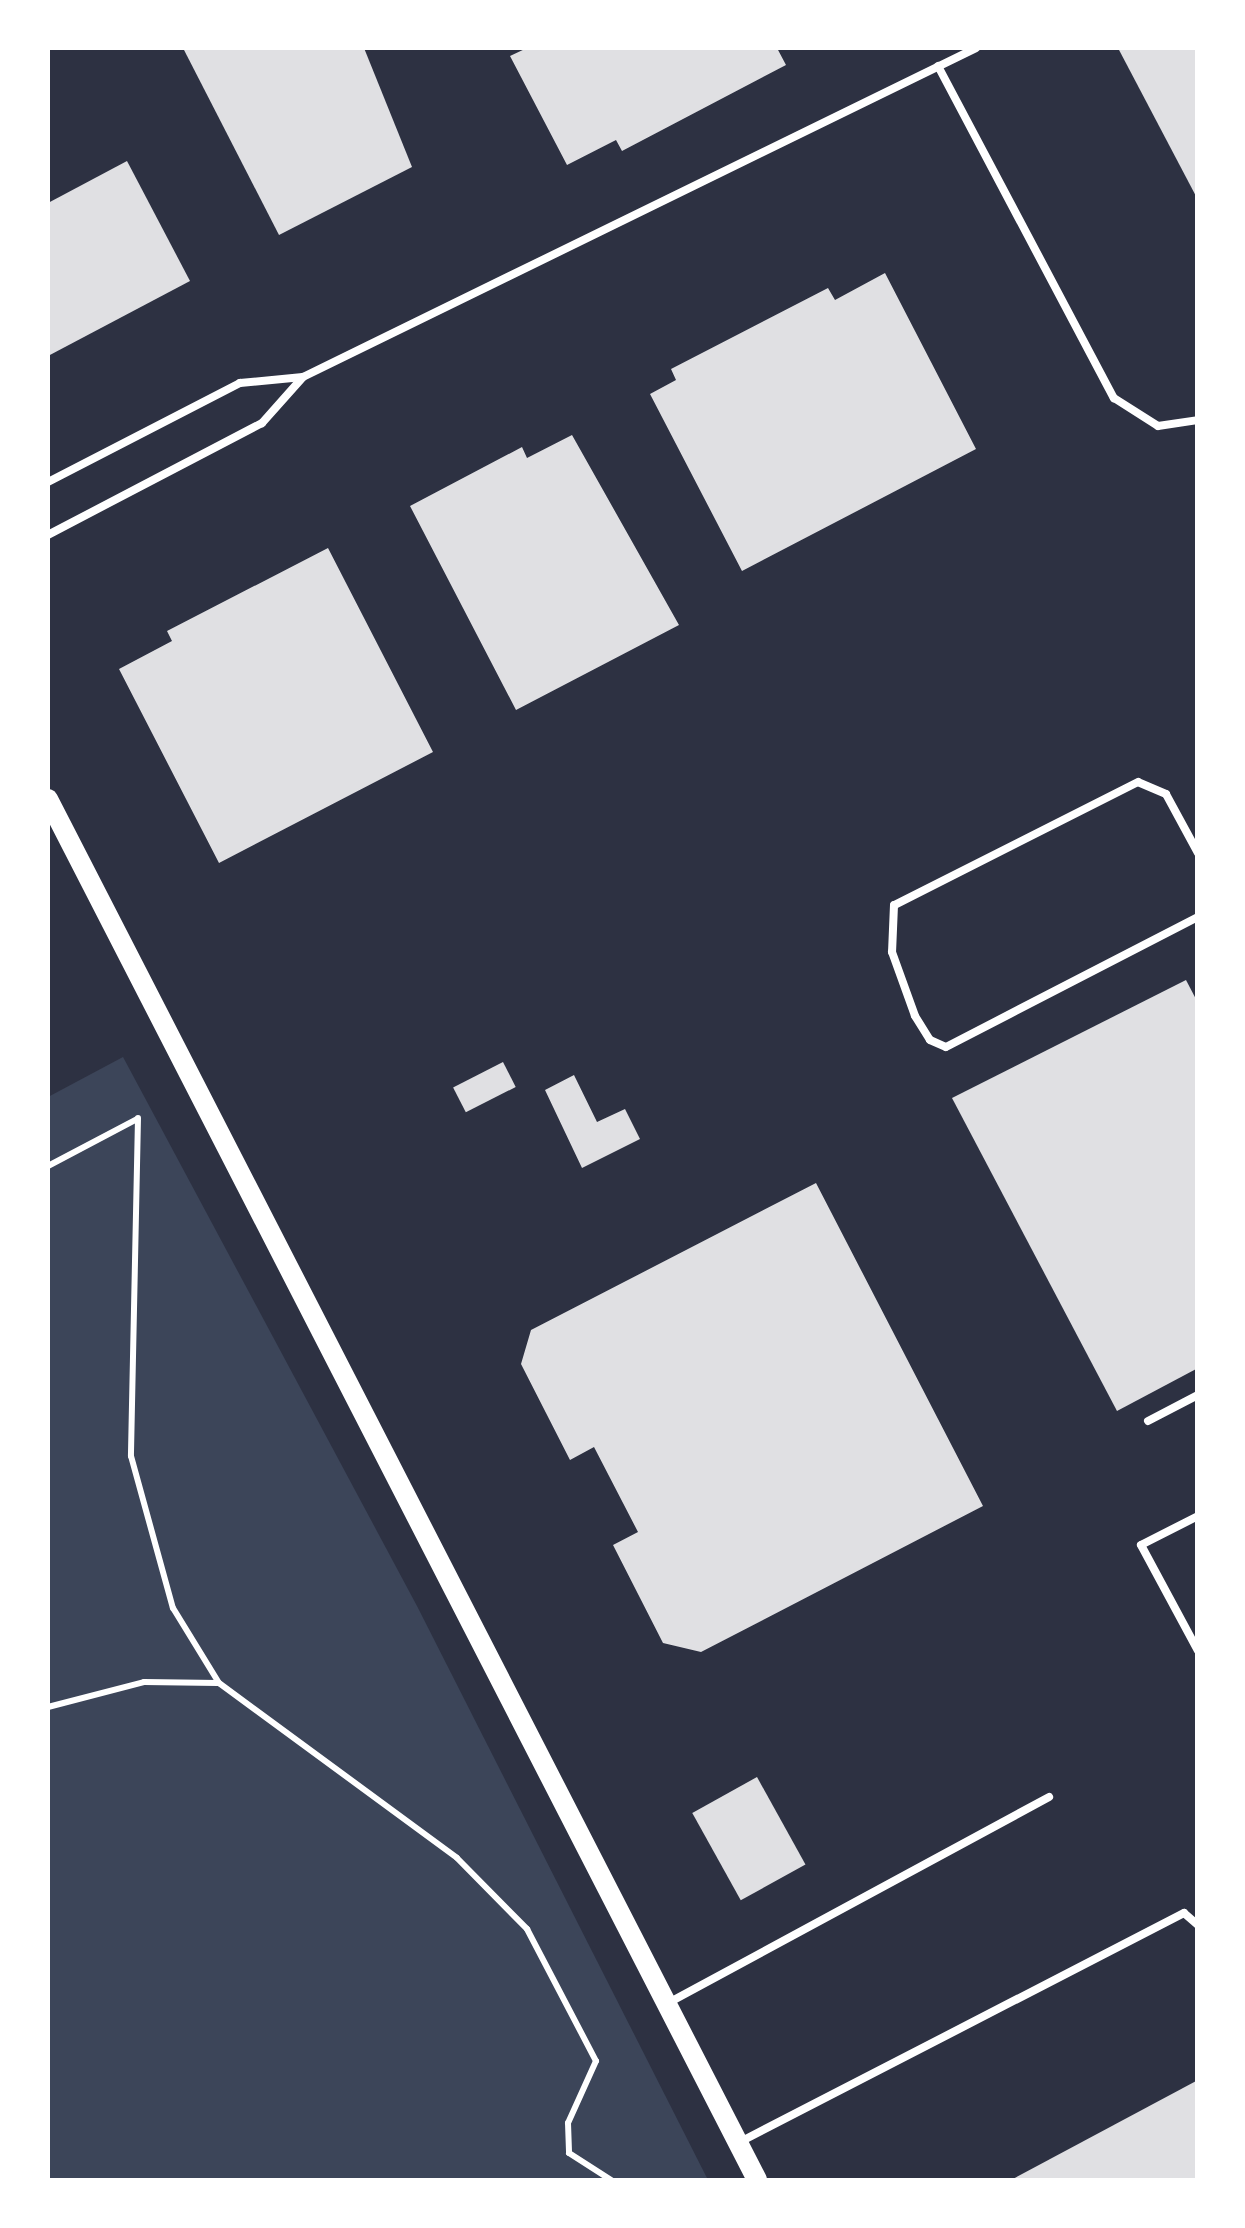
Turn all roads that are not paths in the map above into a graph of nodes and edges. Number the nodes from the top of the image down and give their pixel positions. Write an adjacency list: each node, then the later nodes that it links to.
1 (976, 48): 2 (lane)
2 (938, 66): 3 (lane); 4 (lane)
3 (303, 377): 5 (lane); 6 (lane)
4 (1198, 420)
5 (48, 482)
6 (48, 535)
7 (48, 799): 16 (main road)
8 (1198, 852): 9 (lane)
9 (1198, 917)
10 (1198, 1396): 11 (lane)
11 (1148, 1421)
12 (1198, 1516): 13 (lane)
13 (1198, 1651)
14 (1049, 1797): 16 (lane)
15 (1198, 1925): 17 (lane)
16 (666, 2004): 17 (main road)
17 (738, 2144): 18 (main road)
18 (757, 2180)

